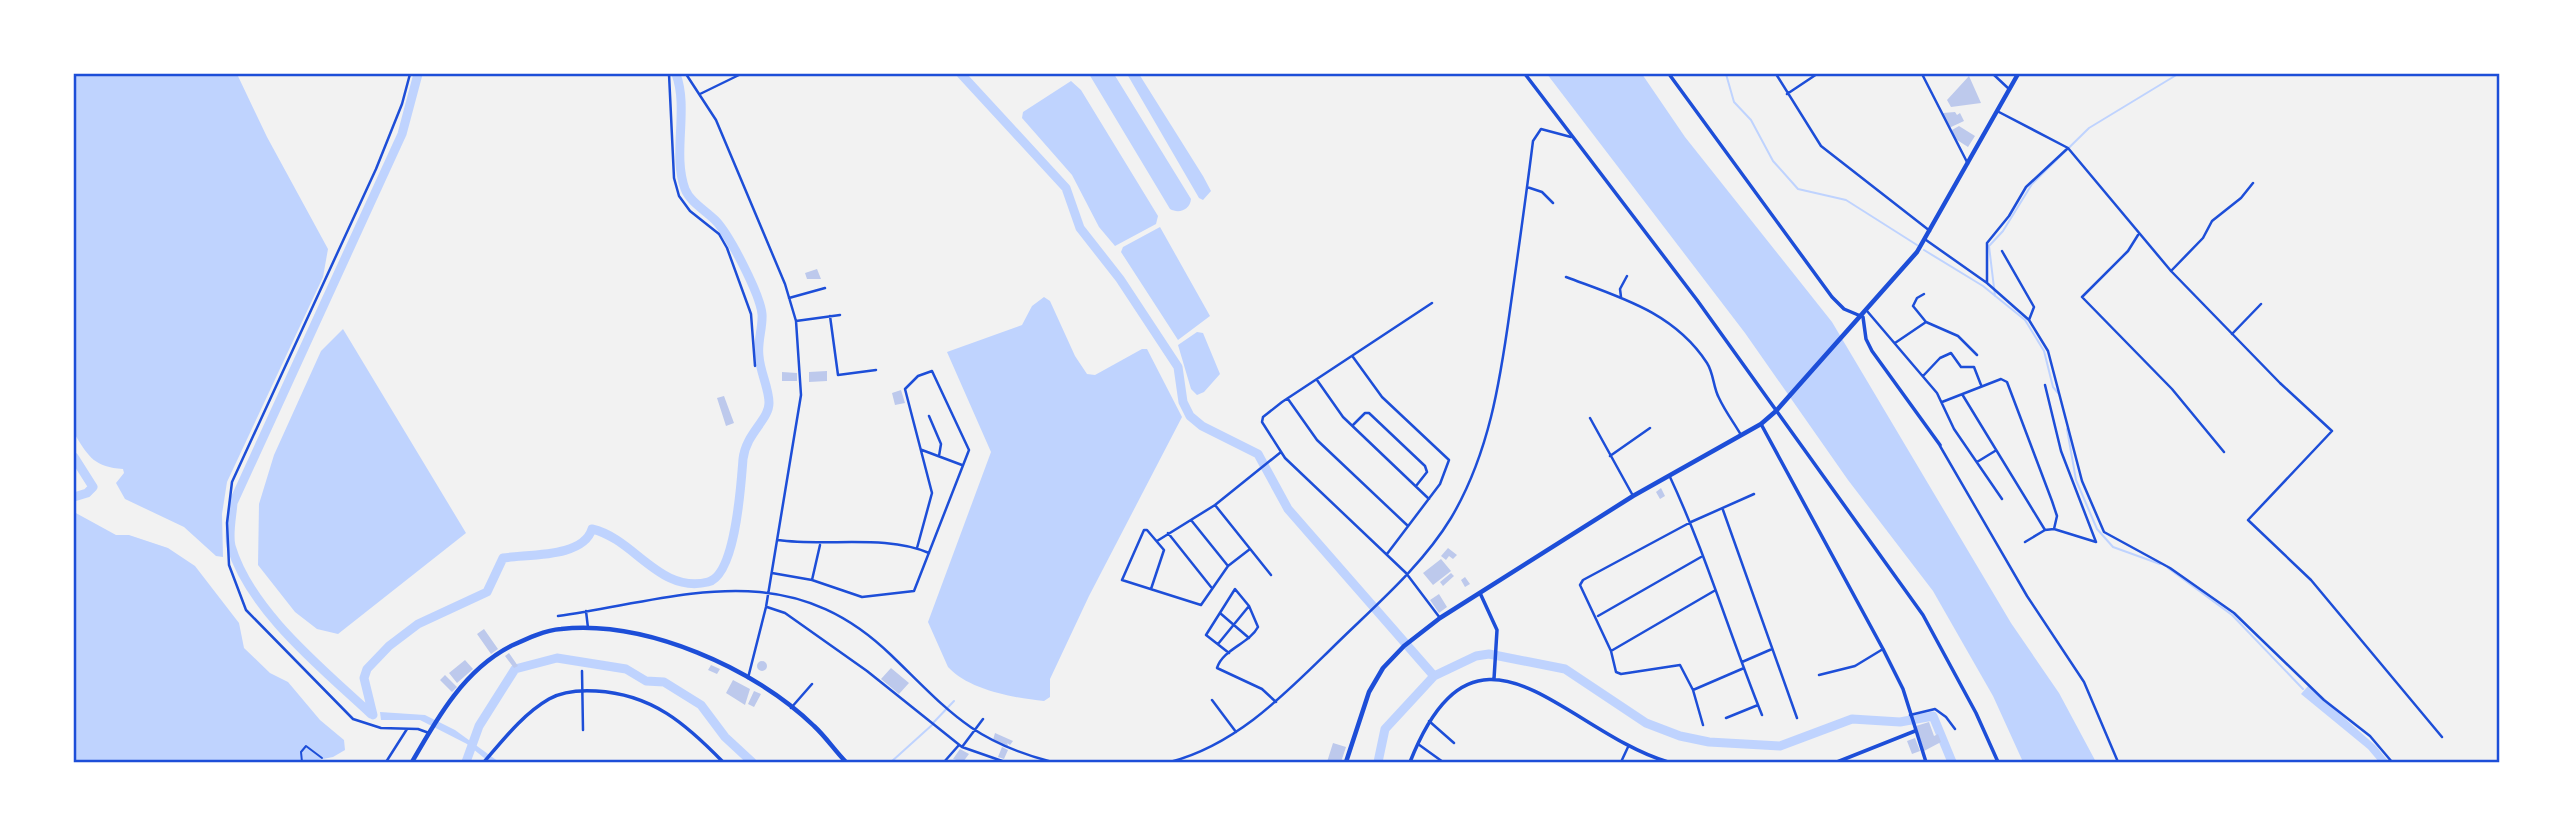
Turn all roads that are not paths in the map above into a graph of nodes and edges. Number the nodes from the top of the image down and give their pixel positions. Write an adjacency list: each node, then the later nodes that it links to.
1 (410, 74): 140 (street)
2 (669, 74): 47 (street)
3 (686, 74): 13 (street)
4 (741, 74): 13 (street)
5 (1525, 74): 16 (street)
6 (1669, 74): 39 (street)
7 (1776, 74): 14 (street)
8 (1817, 74): 14 (street)
9 (1922, 74): 18 (street)
10 (1993, 74): 12 (street)
11 (2018, 74): 12 (main road)
12 (2009, 89): 15 (main road)
13 (700, 94): 33 (street)
14 (1787, 94): 22 (street)
15 (1997, 111): 17 (street); 18 (main road)
16 (1573, 138): 20 (street); 56 (street)
17 (2069, 150): 23 (street); 29 (street)
18 (1968, 165): 22 (main road)
19 (2253, 183): 26 (street)
20 (1527, 187): 21 (street); 97 (street)
21 (1553, 203)
22 (1931, 232): 24 (main road)
23 (2138, 234): 26 (street); 66 (street)
24 (1926, 240): 29 (street); 36 (main road)
25 (2002, 251): 40 (street)
26 (2172, 271): 43 (street)
27 (1627, 276): 32 (street)
28 (1566, 277): 32 (street)
29 (1989, 284): 40 (street)
30 (825, 288): 33 (street)
31 (1924, 294): 42 (street)
32 (1621, 297): 62 (street)
33 (789, 298): 41 (street)
34 (1432, 303): 46 (street)
35 (2261, 304): 43 (street)
36 (1867, 312): 39 (main road); 44 (street)
37 (840, 315): 38 (street)
38 (830, 316): 41 (street); 48 (street)
39 (1863, 317): 56 (main road); 63 (street)
40 (2029, 320): 170 (street)
41 (796, 321): 86 (street)
42 (1926, 322): 44 (street); 45 (street)
43 (2232, 334): 147 (street)
44 (1895, 342): 49 (street)
45 (1977, 355)
46 (1353, 357): 50 (street); 76 (street)
47 (755, 366)
48 (876, 370)
49 (1923, 376): 52 (street); 55 (street)
50 (1317, 380): 54 (street); 60 (street)
51 (2045, 385): 83 (street)
52 (1982, 386): 53 (street); 83 (street)
53 (1962, 394): 55 (street); 65 (street)
54 (1288, 399): 67 (street); 82 (street)
55 (1942, 401): 70 (street)
56 (1776, 411): 59 (main road); 168 (street)
57 (929, 416): 68 (street)
58 (1590, 418): 69 (street)
59 (1761, 424): 62 (main road); 117 (street)
60 (1353, 425): 73 (street); 73 (street)
61 (1650, 428): 69 (street)
62 (1741, 435): 72 (main road)
63 (1940, 444): 169 (street)
64 (922, 450): 68 (street); 71 (street); 90 (street)
65 (1995, 451): 70 (street); 84 (street)
66 (2224, 452)
67 (1280, 453): 78 (street); 93 (street)
68 (939, 456): 71 (street)
69 (1610, 456): 75 (street)
70 (1977, 463): 77 (street)
71 (962, 466): 92 (street)
72 (1670, 477): 75 (main road); 81 (street)
73 (1415, 486): 76 (street)
74 (1754, 494): 79 (street)
75 (1633, 496): 104 (main road)
76 (1429, 499): 82 (street)
77 (2002, 499)
78 (1215, 505): 80 (street); 91 (street)
79 (1722, 509): 81 (street); 116 (street)
80 (1191, 520): 85 (street); 95 (street)
81 (1691, 522): 94 (street); 110 (street)
82 (1409, 526): 93 (street)
83 (2054, 529): 84 (street)
84 (2045, 530): 88 (street)
85 (1168, 533): 87 (street); 100 (street)
86 (778, 540): 89 (street); 96 (street)
87 (1157, 541): 101 (street); 101 (street)
88 (2025, 542)
89 (820, 544): 90 (street); 99 (street)
90 (917, 548): 92 (street)
91 (1250, 549): 95 (street); 98 (street)
92 (929, 553): 99 (street)
93 (1387, 555): 97 (street)
94 (1701, 557): 102 (street); 110 (street)
95 (1228, 566): 100 (street)
96 (772, 573): 99 (street); 103 (street)
97 (1406, 573): 111 (street); 130 (street)
98 (1271, 575)
99 (812, 580)
100 (1211, 587): 101 (street)
101 (1151, 589)
102 (1714, 591): 118 (street); 120 (street)
103 (768, 592): 106 (street); 107 (street); 145 (street)
104 (1480, 593): 111 (main road); 125 (street)
105 (1248, 606): 108 (street); 112 (street); 114 (street)
106 (766, 607): 124 (street); 150 (street)
107 (586, 611): 109 (street); 113 (street)
108 (1220, 613): 112 (street); 115 (street)
109 (558, 616)
110 (1596, 617): 118 (street)
111 (1440, 618): 161 (main road)
112 (1233, 625): 114 (street); 115 (street)
113 (587, 628): 124 (main road); 144 (main road)
114 (1249, 638): 119 (street)
115 (1218, 645): 119 (street)
116 (1772, 649): 120 (street); 136 (street)
117 (1883, 649): 123 (street); 134 (street)
118 (1611, 651): 128 (street)
119 (1229, 653): 130 (street)
120 (1742, 662): 121 (street)
121 (1744, 668): 128 (street); 131 (street)
122 (582, 671): 127 (street)
123 (1819, 676)
124 (748, 678): 132 (main road)
125 (1494, 679): 138 (street); 151 (street)
126 (812, 684): 132 (street)
127 (584, 690): 143 (street); 154 (street); 155 (street)
128 (1693, 690): 139 (street)
129 (1212, 700): 146 (street)
130 (1276, 702): 146 (street)
131 (1758, 705): 133 (street); 135 (street)
132 (791, 708): 156 (main road)
133 (1762, 715)
134 (1910, 716): 141 (street); 142 (street)
135 (1726, 718)
136 (1797, 718)
137 (983, 719): 145 (street)
138 (1429, 721): 148 (street); 149 (street)
139 (1703, 725)
140 (407, 729): 144 (street); 152 (street)
141 (1914, 729): 166 (street); 167 (street)
142 (1955, 729)
143 (583, 730)
144 (430, 731): 153 (main road)
145 (974, 732): 150 (street); 159 (street)
146 (1237, 732): 160 (street)
147 (2442, 737)
148 (1454, 743)
149 (1418, 744): 162 (street); 163 (street)
150 (961, 746): 157 (street); 158 (street)
151 (1628, 747): 164 (street); 165 (street)
152 (386, 762)
153 (412, 762)
154 (484, 762)
155 (723, 762)
156 (846, 762)
157 (944, 762)
158 (1005, 762)
159 (1052, 762)
160 (1170, 762)
161 (1346, 762)
162 (1410, 762)
163 (1443, 762)
164 (1621, 762)
165 (1668, 762)
166 (1836, 762)
167 (1926, 762)
168 (1998, 762)
169 (2118, 762)
170 (2392, 762)

